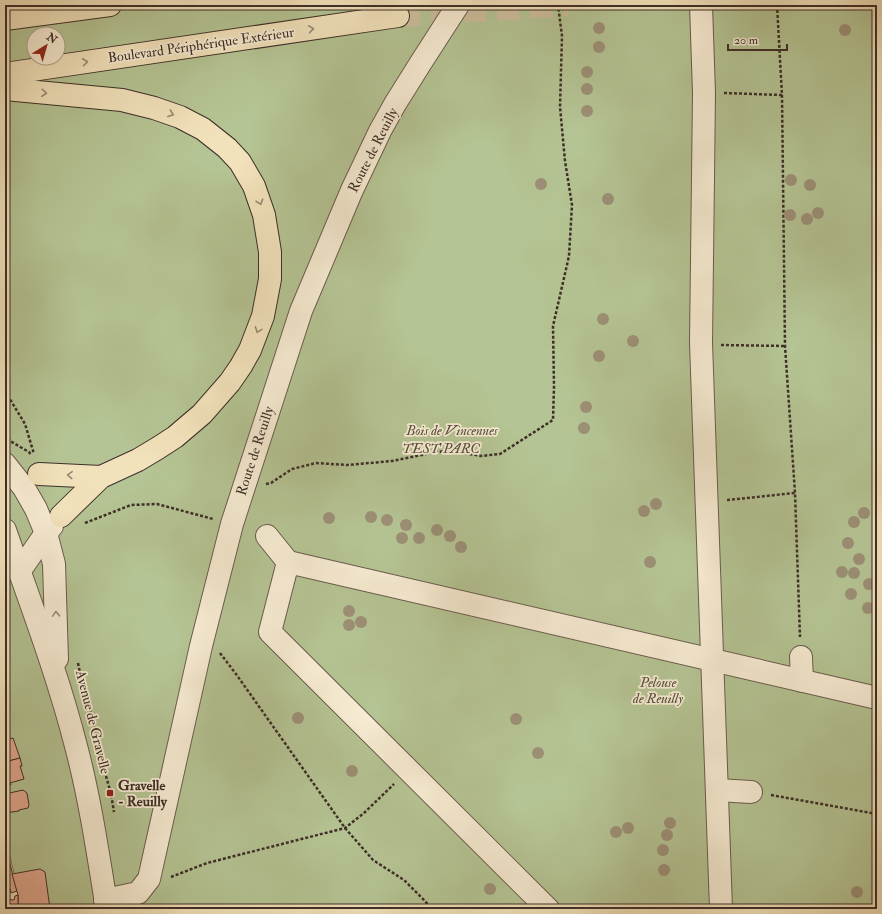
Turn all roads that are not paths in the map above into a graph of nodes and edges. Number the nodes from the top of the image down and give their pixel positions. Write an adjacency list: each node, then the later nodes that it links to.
1 (42, 5): 6 (highway)
2 (110, 5): 6 (highway)
3 (458, 5): 25 (street, Route de Reuilly)
4 (701, 5): 19 (street)
5 (398, 16): 7 (highway, Boulevard Périphérique Extérieur, one-way to 5)
6 (5, 19)
7 (5, 74)
8 (5, 89): 11 (highway, one-way to 11)
9 (37, 464): 10 (street); 11 (highway, one-way to 9)
10 (9, 468): 14 (street, Avenue de Gravelle)
11 (101, 477): 12 (highway)
12 (61, 516): 14 (street)
13 (5, 530): 17 (street, Avenue de Gravelle)
14 (46, 533): 17 (street); 20 (street, Avenue de Gravelle, one-way to 14)
15 (267, 536): 16 (street)
16 (288, 562): 19 (street); 26 (street)
17 (19, 572): 20 (street, Avenue de Gravelle)
18 (801, 657): 21 (street)
19 (712, 660): 21 (street); 23 (street)
20 (57, 680): 25 (street, Avenue de Gravelle)
21 (802, 681): 22 (street)
22 (877, 698)
23 (717, 790): 24 (street); 27 (street)
24 (751, 792)
25 (106, 904)
26 (548, 909)
27 (721, 909)

